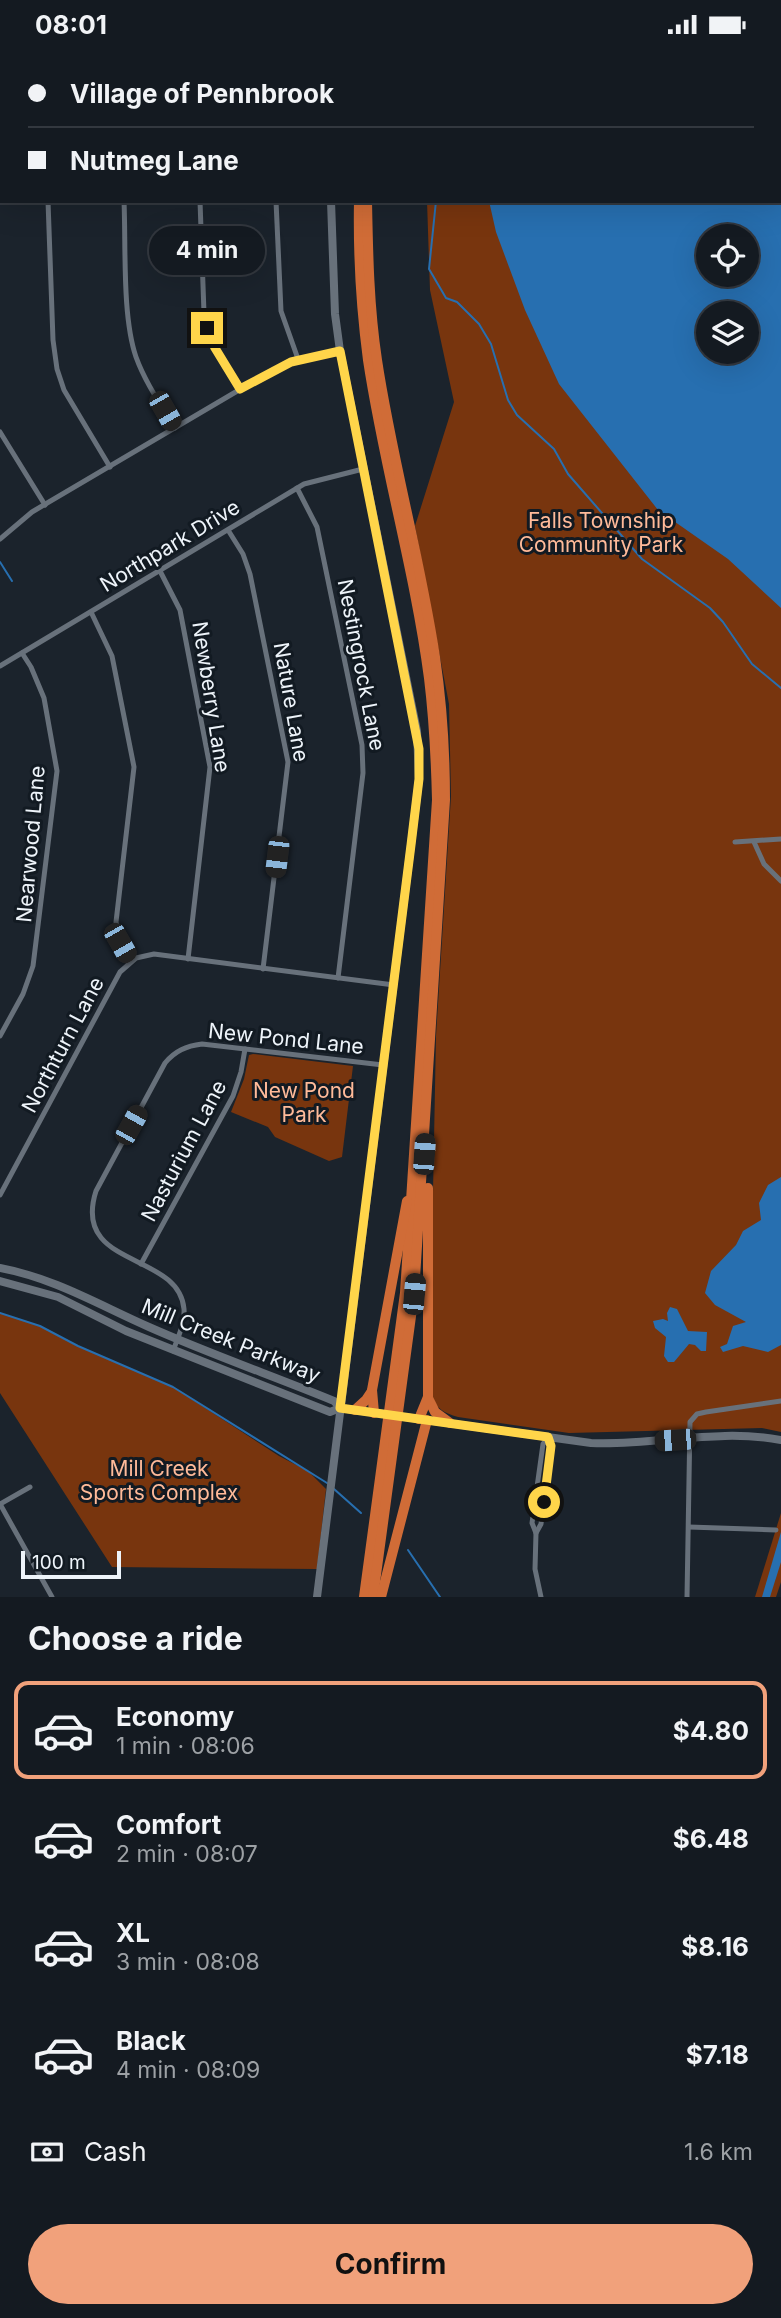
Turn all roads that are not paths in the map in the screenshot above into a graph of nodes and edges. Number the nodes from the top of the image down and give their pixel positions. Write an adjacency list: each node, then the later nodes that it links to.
1 (48, 203): 13 (street)
2 (124, 203): 11 (street)
3 (200, 203): 10 (street)
4 (276, 203): 9 (street)
5 (331, 203): 8 (main road)
6 (357, 203): 36 (highway)
7 (367, 203): 35 (highway)
8 (340, 351): 9 (street); 14 (main road)
9 (298, 359): 10 (street)
10 (240, 389): 11 (street)
11 (175, 428): 13 (street)
12 (1, 435): 16 (street)
13 (110, 467): 16 (street)
14 (363, 469): 15 (street, Northpark Drive); 31 (main road)
15 (297, 488): 17 (street, Northpark Drive); 30 (street, Nestingrock Lane)
16 (45, 505): 18 (street)
17 (228, 530): 19 (street, Northpark Drive); 29 (street, Nature Lane)
18 (0, 539)
19 (160, 571): 20 (street, Northpark Drive); 27 (street, Newberry Lane)
20 (91, 612): 21 (street, Northpark Drive); 28 (street)
21 (22, 653): 22 (street, Northpark Drive); 32 (street, Nearwood Lane)
22 (0, 666)
23 (781, 839): 25 (street)
24 (735, 842): 25 (street)
25 (754, 842): 26 (street)
26 (781, 881)
27 (188, 959): 28 (street); 29 (street)
28 (131, 961): 37 (street, Northturn Lane)
29 (263, 969): 30 (street)
30 (338, 978): 31 (street)
31 (394, 985): 34 (main road)
32 (0, 1036)
33 (245, 1049): 34 (street, New Pond Lane); 38 (street, Nasturium Lane); 38 (street, New Pond Lane)
34 (383, 1065): 47 (main road)
35 (427, 1100): 44 (highway); 45 (highway)
36 (415, 1148): 43 (highway); 45 (highway)
37 (0, 1195)
38 (141, 1264): 41 (street, New Pond Lane)
39 (0, 1268): 41 (main road, Mill Creek Parkway)
40 (0, 1281): 42 (main road, Mill Creek Parkway)
41 (177, 1339): 42 (street, New Pond Lane); 47 (main road, Mill Creek Parkway)
42 (173, 1350): 47 (main road, Mill Creek Parkway)
43 (372, 1390): 48 (highway); 49 (highway)
44 (428, 1397): 50 (highway); 51 (highway)
45 (397, 1400): 52 (highway)
46 (781, 1401): 54 (street)
47 (340, 1408): 48 (main road); 61 (main road)
48 (355, 1410): 49 (main road)
49 (374, 1413): 50 (main road)
50 (423, 1420): 51 (main road); 64 (highway)
51 (450, 1423): 53 (main road)
52 (392, 1431): 62 (highway); 63 (highway)
53 (548, 1437): 54 (main road); 65 (street)
54 (690, 1439): 55 (main road); 58 (street)
55 (781, 1440)
56 (30, 1487): 57 (street)
57 (0, 1504): 60 (street)
58 (689, 1527): 59 (street); 66 (street)
59 (776, 1530)
60 (52, 1597)
61 (317, 1597)
62 (364, 1597)
63 (373, 1597)
64 (381, 1597)
65 (541, 1597)
66 (687, 1597)

